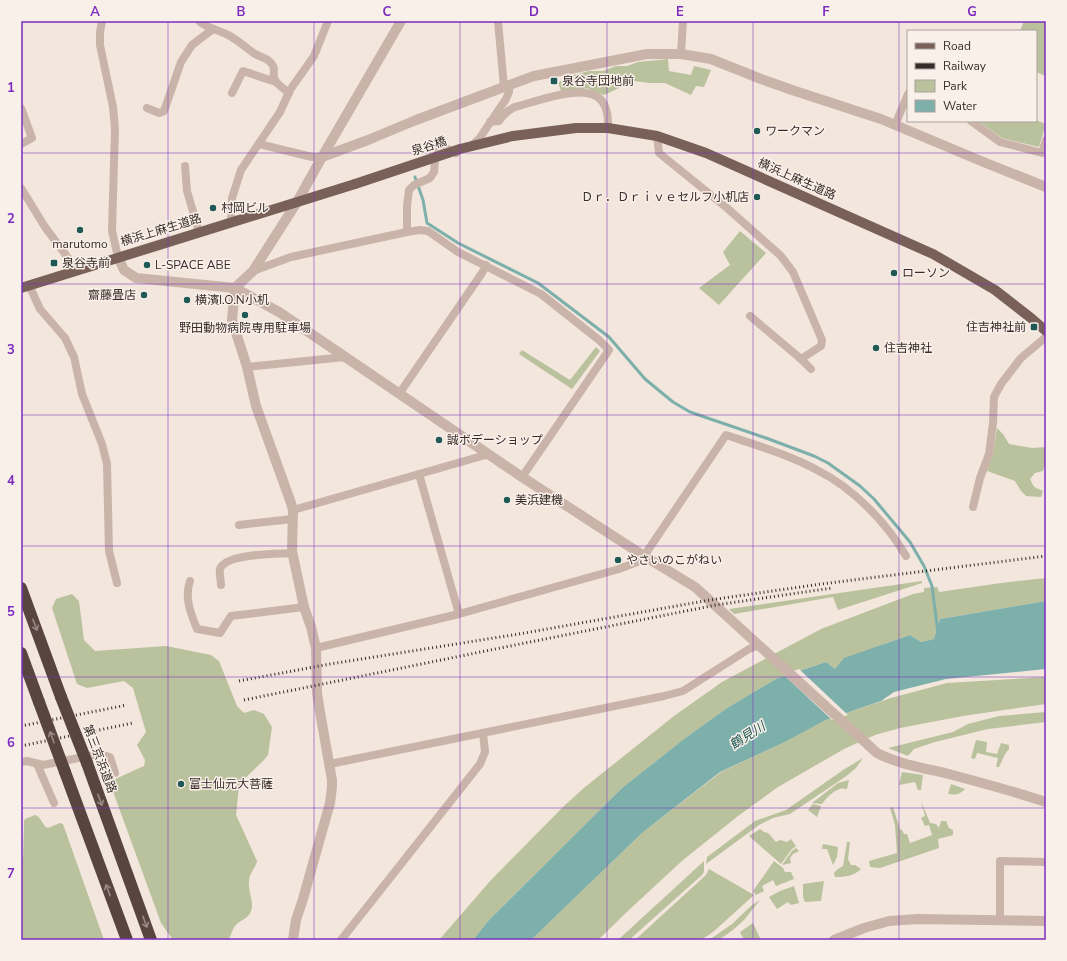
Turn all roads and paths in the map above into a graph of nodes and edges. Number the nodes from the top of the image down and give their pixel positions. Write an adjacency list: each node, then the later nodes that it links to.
1 (102, 21): 34 (street)
2 (199, 21): 7 (street)
3 (328, 21): 12 (street)
4 (401, 21): 25 (street)
5 (498, 21): 10 (street)
6 (683, 21): 8 (street)
7 (213, 29): 9 (street); 15 (street)
8 (681, 54): 10 (street); 18 (street)
9 (276, 82): 11 (street); 12 (street)
10 (506, 86): 16 (street); 25 (street)
11 (232, 93)
12 (289, 93): 24 (street)
13 (907, 96): 18 (street)
14 (21, 108): 23 (street)
15 (147, 108)
16 (490, 122): 19 (street); 33 (street)
17 (972, 122): 22 (street)
18 (895, 124): 28 (street)
19 (608, 128): 20 (main road, 横浜上麻生道路); 21 (main road, 横浜上麻生道路)
20 (513, 136): 27 (main road, 泉谷橋, bridge)
21 (657, 136): 41 (main road, 横浜上麻生道路); 44 (street)
22 (1046, 140)
23 (21, 144)
24 (259, 144): 25 (street); 31 (street)
25 (322, 156): 30 (street)
26 (185, 166): 32 (street)
27 (355, 184): 30 (main road, 横浜上麻生道路)
28 (1046, 187)
29 (21, 188): 36 (street)
30 (297, 202): 31 (main road, 横浜上麻生道路); 37 (street)
31 (231, 222): 32 (main road, 横浜上麻生道路)
32 (199, 232): 34 (main road, 横浜上麻生道路)
33 (407, 232): 35 (street); 37 (street)
34 (118, 257): 36 (main road, 横浜上麻生道路); 39 (street)
35 (486, 266): 47 (street); 50 (street)
36 (77, 270): 38 (main road, 横浜上麻生道路)
37 (253, 271): 39 (street)
38 (25, 287): 58 (street)
39 (235, 288): 43 (street); 45 (street)
40 (750, 316): 44 (street)
41 (1046, 331)
42 (1046, 337): 51 (street)
43 (345, 357): 45 (street); 47 (street)
44 (801, 359): 46 (street)
45 (247, 367): 52 (street)
46 (811, 369)
47 (399, 394): 48 (street)
48 (489, 454): 49 (street); 50 (street)
49 (419, 474): 52 (street); 62 (street)
50 (522, 476): 55 (street)
51 (973, 507)
52 (293, 514): 53 (street); 54 (street)
53 (239, 525)
54 (292, 553): 59 (street); 61 (street)
55 (644, 556): 56 (street); 62 (street); 64 (street)
56 (906, 556)
57 (190, 581): 61 (street)
58 (117, 583)
59 (221, 585)
60 (21, 588): 77 (highway, 第三京浜道路, one-way to 77, bridge)
61 (304, 607): 63 (street)
62 (459, 614): 63 (street)
63 (316, 648): 69 (street)
64 (762, 648): 66 (street); 71 (street)
65 (21, 653): 76 (highway, one-way to 65, bridge)
66 (483, 733): 69 (street); 79 (street)
67 (21, 762): 68 (street)
68 (37, 764): 70 (street); 72 (street)
69 (330, 764): 78 (street)
70 (115, 773)
71 (1046, 802)
72 (54, 803)
73 (1046, 862): 74 (street)
74 (1000, 920): 75 (street); 80 (street)
75 (1046, 921)
76 (127, 940)
77 (151, 940)
78 (293, 940)
79 (341, 940)
80 (834, 940)

